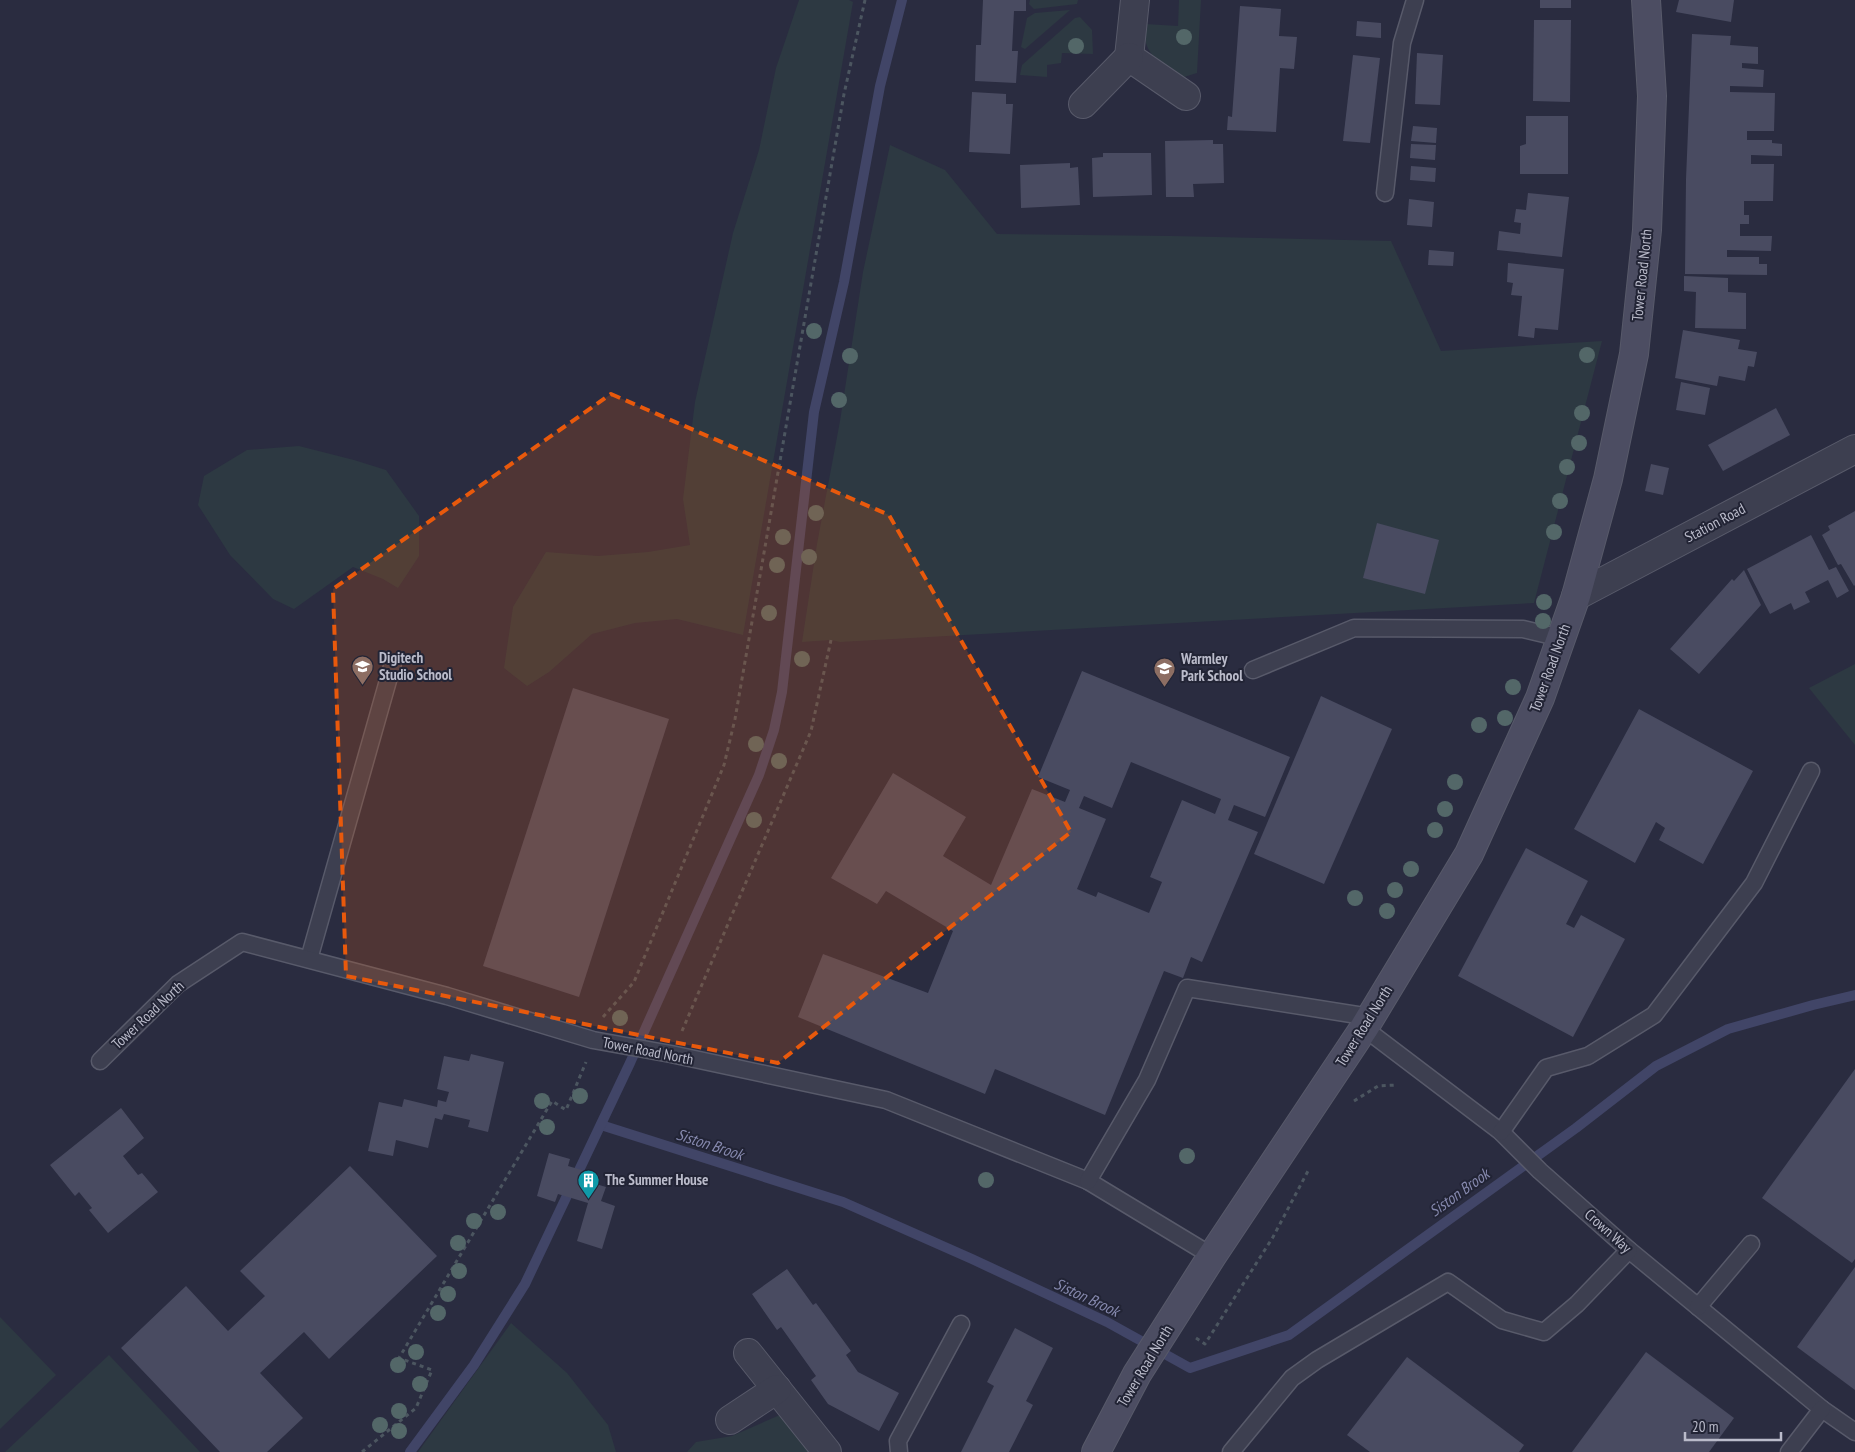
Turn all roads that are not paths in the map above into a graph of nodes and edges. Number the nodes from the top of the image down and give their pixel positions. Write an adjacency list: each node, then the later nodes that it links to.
1 (1135, 0): 4 (street)
2 (1415, 0): 7 (lane)
3 (1646, 0): 9 (street, Tower Road North)
4 (1129, 57): 5 (street); 6 (street)
5 (1186, 96)
6 (1083, 104)
7 (1385, 193)
8 (1855, 449): 9 (street, Station Road)
9 (1576, 596): 10 (street, Tower Road North)
10 (1561, 638): 12 (lane); 15 (street, Tower Road North)
11 (393, 663): 14 (lane)
12 (1253, 670)
13 (1811, 771): 17 (lane)
14 (309, 959): 16 (lane, Tower Road North); 18 (lane, Tower Road North)
15 (1367, 1022): 17 (lane, Crown Way); 18 (lane); 21 (street, Tower Road North)
16 (100, 1061)
17 (1495, 1128): 20 (lane, Crown Way)
18 (1088, 1181): 21 (lane, Tower Road North)
19 (1751, 1244): 22 (lane)
20 (1629, 1250): 22 (lane, Crown Way); 32 (lane)
21 (1212, 1256): 31 (street, Tower Road North)
22 (1698, 1307): 26 (lane, Crown Way)
23 (960, 1324): 30 (lane)
24 (748, 1353): 25 (street)
25 (777, 1389): 27 (street); 29 (street)
26 (1822, 1410): 28 (lane, Crown Way); 33 (lane)
27 (730, 1420)
28 (1855, 1432)
29 (827, 1452)
30 (899, 1452)
31 (1096, 1452)
32 (1231, 1452)
33 (1789, 1452)

